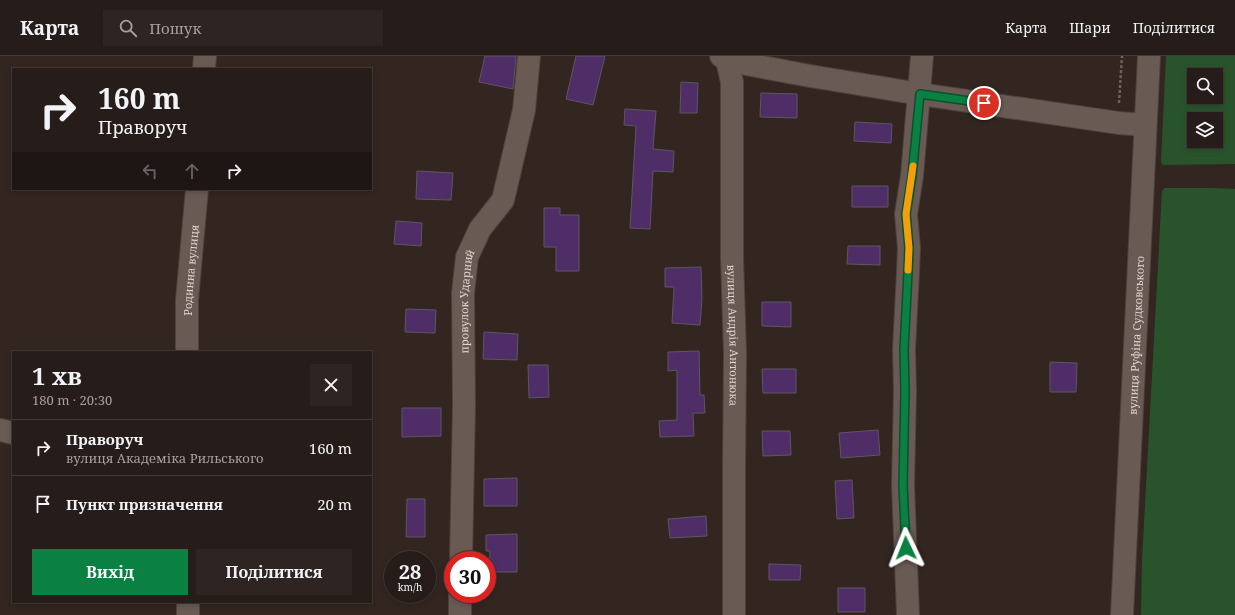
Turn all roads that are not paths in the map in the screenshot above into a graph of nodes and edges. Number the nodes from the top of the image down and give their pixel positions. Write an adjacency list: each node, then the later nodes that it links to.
1 (205, 56): 6 (street)
2 (529, 56): 13 (street, провулок Ударний)
3 (922, 56): 7 (street)
4 (1148, 56): 8 (street, вулиця Руфіна Судковського)
5 (724, 57): 7 (street); 18 (street, вулиця Андрія Антонюка)
6 (204, 68)
7 (920, 94): 8 (street); 19 (street)
8 (1145, 124): 20 (street, вулиця Руфіна Судковського)
9 (197, 190): 10 (street, Родинна вулиця)
10 (187, 351)
11 (0, 430): 12 (street)
12 (12, 433)
13 (461, 551)
14 (188, 603): 16 (street)
15 (460, 603): 17 (street)
16 (188, 615)
17 (460, 615)
18 (734, 615)
19 (908, 615)
20 (1122, 615)

